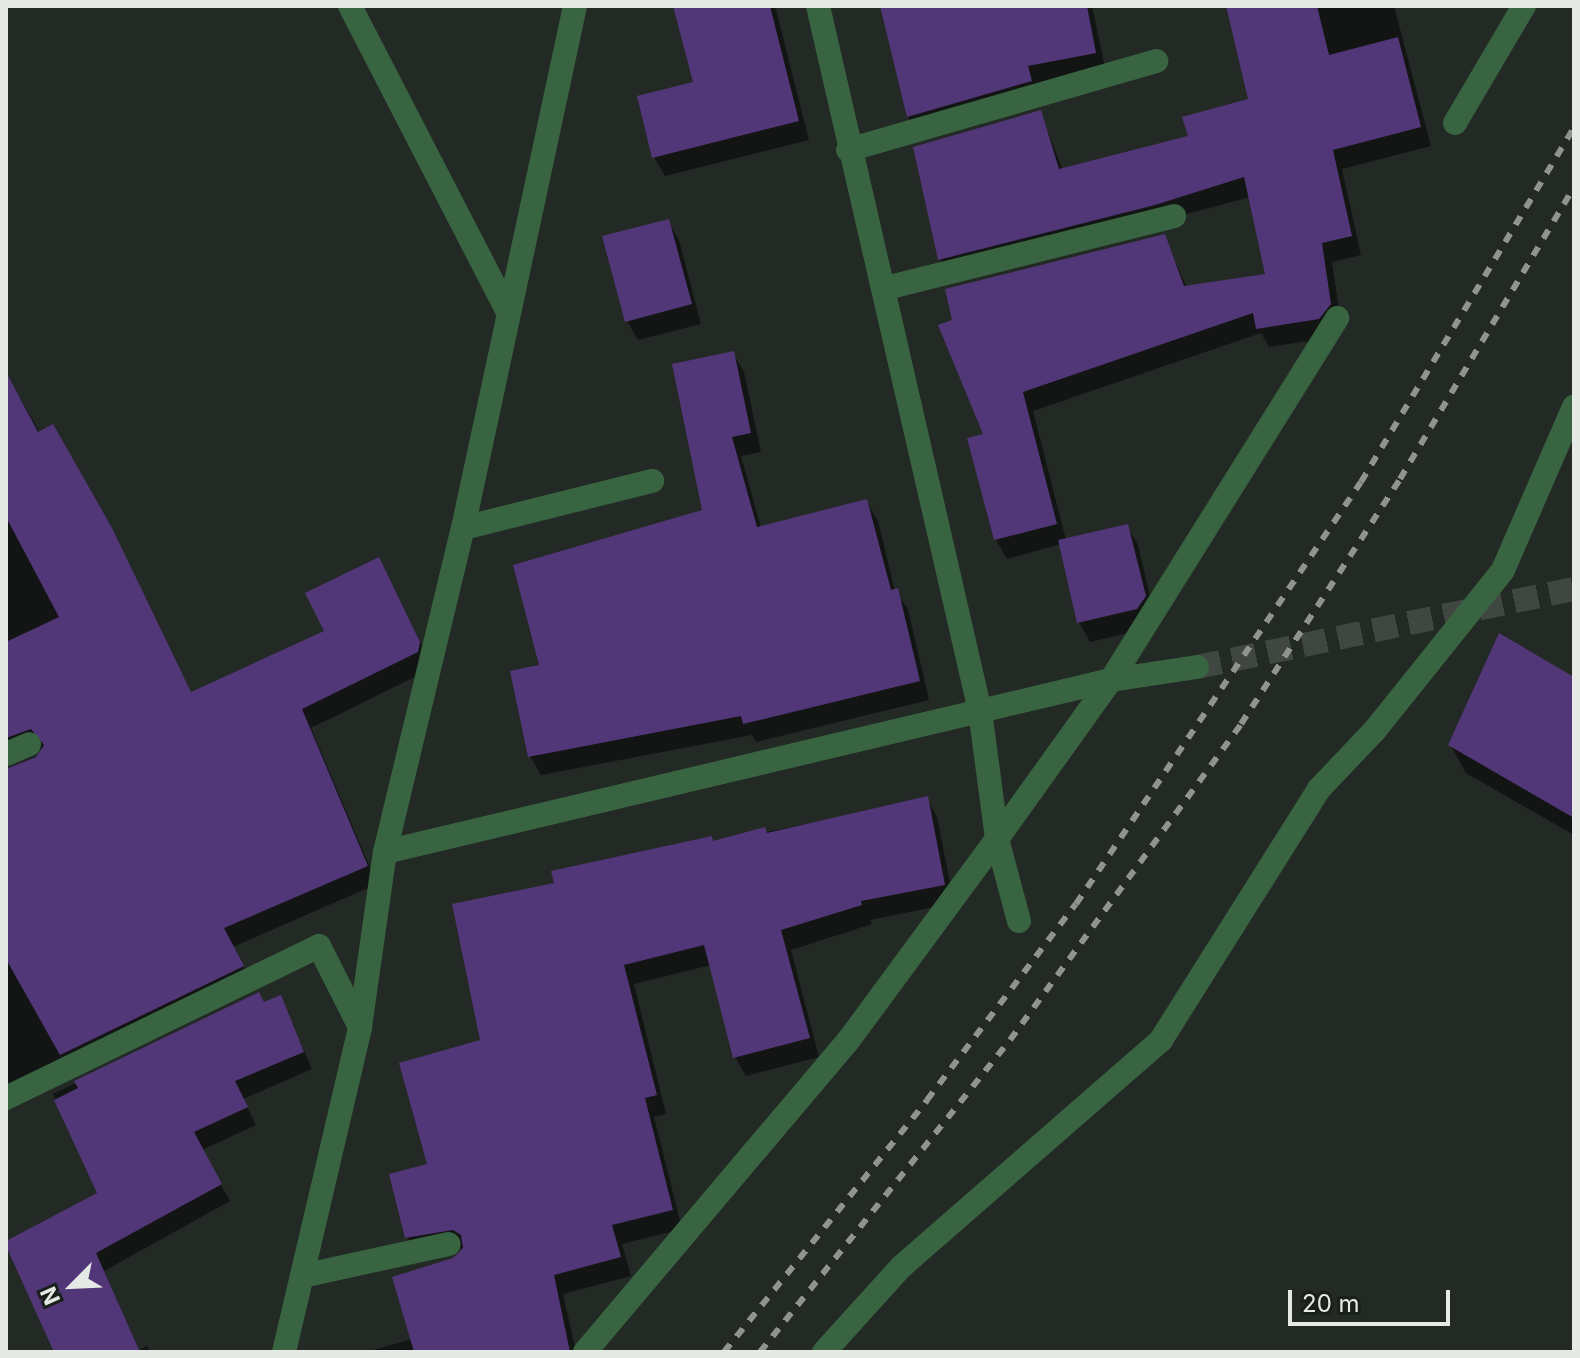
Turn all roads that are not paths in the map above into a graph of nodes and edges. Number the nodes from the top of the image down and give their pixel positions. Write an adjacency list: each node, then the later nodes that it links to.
1 (350, 6): 10 (street)
2 (575, 6): 10 (street)
3 (818, 6): 7 (street)
4 (1524, 6): 6 (street)
5 (1156, 61): 7 (street)
6 (1455, 123)
7 (848, 150): 9 (street)
8 (1174, 216): 9 (street)
9 (886, 288): 17 (street)
10 (508, 312): 14 (street)
11 (1337, 318): 16 (street)
12 (1574, 407): 29 (street)
13 (652, 481): 14 (street)
14 (463, 528): 21 (street)
15 (1197, 667): 16 (street)
16 (1111, 680): 17 (street); 20 (street)
17 (980, 711): 20 (street); 21 (street)
18 (29, 744): 19 (street)
19 (6, 754)
20 (997, 839): 22 (street); 28 (street)
21 (385, 852): 23 (street)
22 (1019, 921)
23 (360, 1027): 24 (street); 26 (street)
24 (6, 1098)
25 (449, 1244): 26 (street)
26 (302, 1276): 27 (street)
27 (284, 1352)
28 (585, 1352)
29 (824, 1352)

